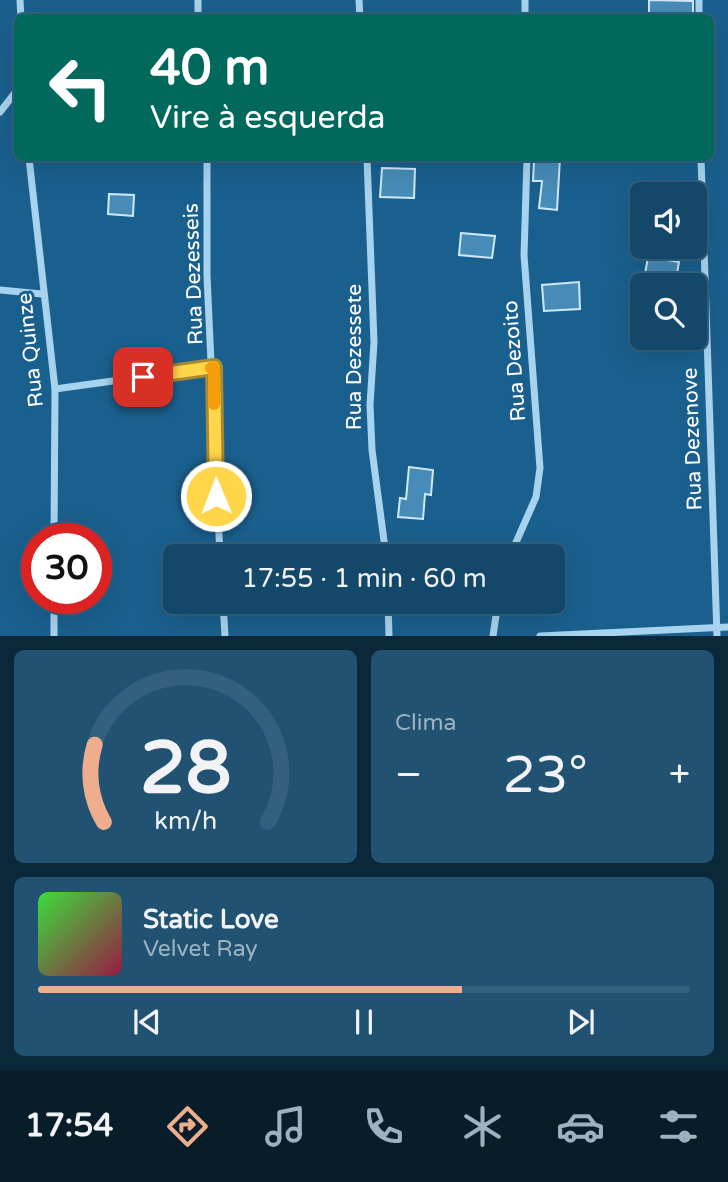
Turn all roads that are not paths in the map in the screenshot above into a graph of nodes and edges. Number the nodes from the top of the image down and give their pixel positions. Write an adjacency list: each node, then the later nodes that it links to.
1 (14, 94): 2 (street)
2 (0, 112)
3 (29, 161): 9 (street, Rua Quinze)
4 (207, 161): 10 (street, Rua Dezesseis)
5 (367, 161): 14 (street, Rua Dezessete)
6 (527, 161): 15 (street, Rua Dezoito)
7 (701, 161): 20 (street, Rua Dezenove)
8 (0, 290): 9 (street)
9 (42, 295): 11 (street, Rua Quinze)
10 (214, 367): 11 (street); 13 (street, Rua Dezesseis)
11 (55, 389): 12 (street, Rua Quinze)
12 (54, 523)
13 (220, 544)
14 (385, 544)
15 (515, 544)
16 (54, 614): 22 (street)
17 (224, 614): 23 (street)
18 (388, 614): 24 (street)
19 (496, 614): 25 (street)
20 (717, 627): 21 (street); 26 (street); 27 (street, Rua Dezenove)
21 (728, 627)
22 (54, 636)
23 (225, 636)
24 (389, 636)
25 (493, 636)
26 (540, 636)
27 (717, 636)

